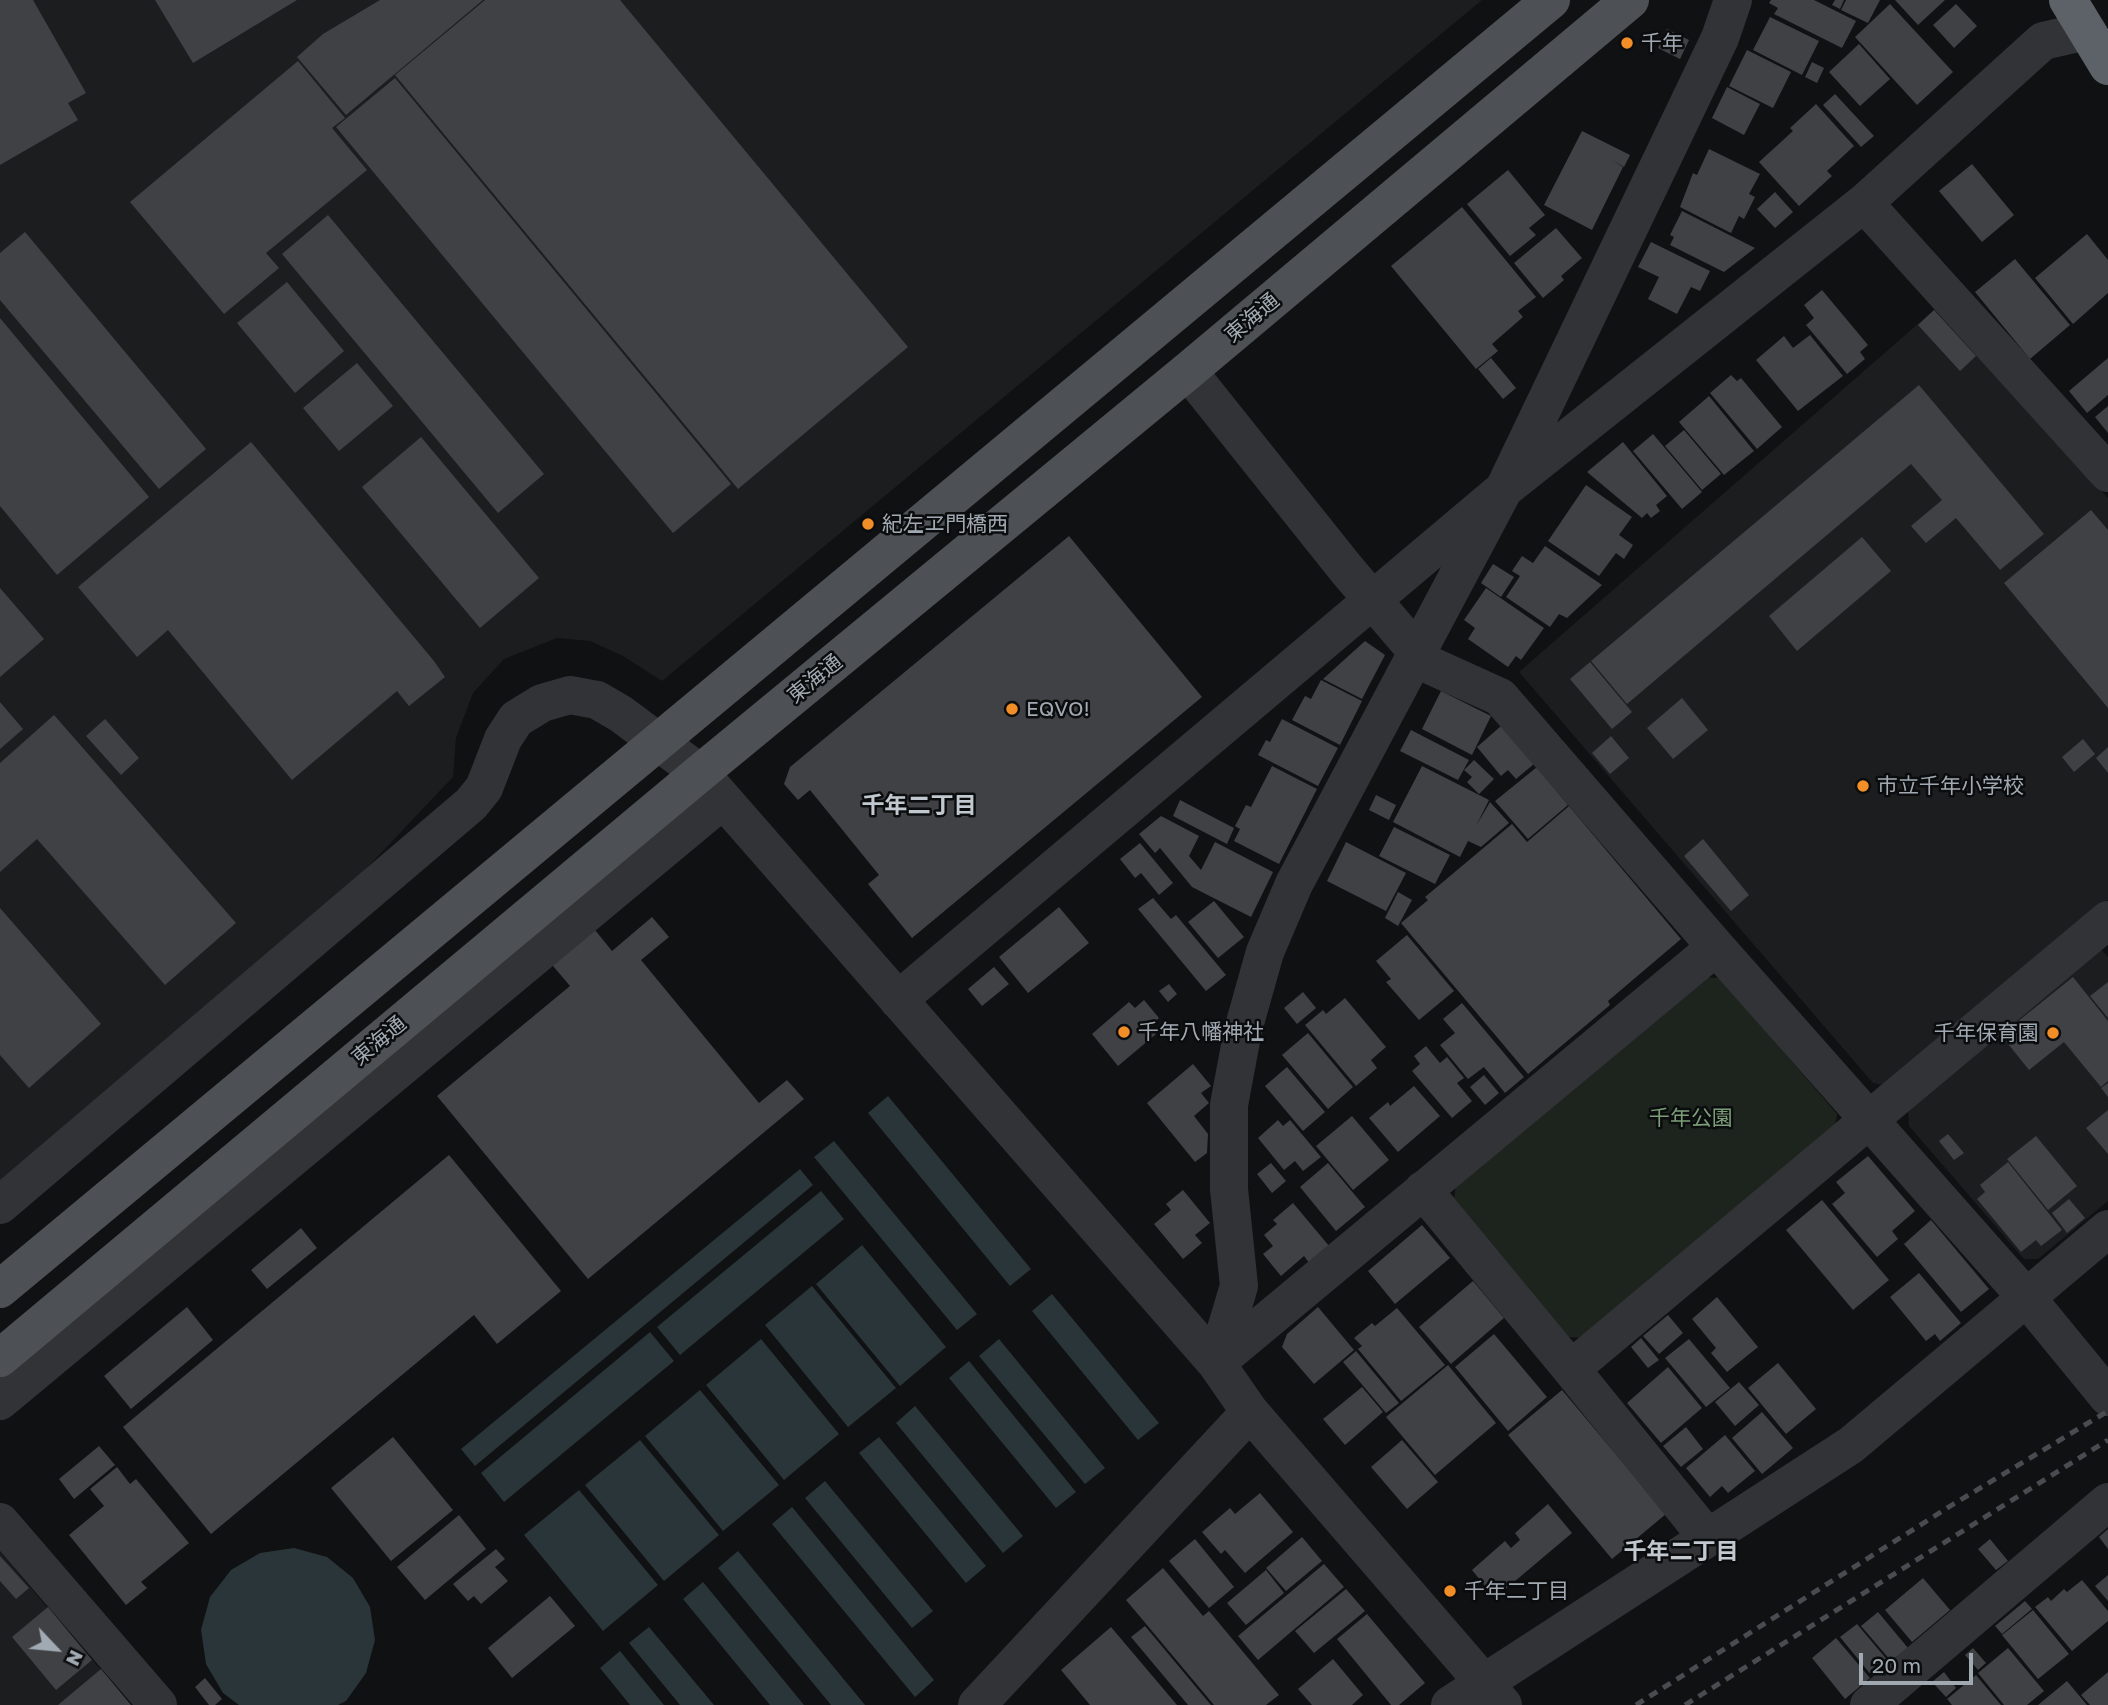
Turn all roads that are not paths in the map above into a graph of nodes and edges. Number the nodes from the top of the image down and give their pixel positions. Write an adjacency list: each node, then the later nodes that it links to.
1 (1551, 0): 12 (main road)
2 (1630, 0): 7 (main road, 東海通)
3 (1733, 0): 9 (street)
4 (2078, 15): 5 (highway); 6 (street)
5 (2108, 66)
6 (1864, 203): 8 (street); 9 (street)
7 (1188, 371): 10 (street); 13 (main road, 東海通)
8 (2108, 473)
9 (1504, 489): 10 (street); 11 (street)
10 (1373, 599): 11 (street); 16 (street)
11 (1416, 655): 15 (street); 24 (street)
12 (657, 741): 13 (street); 19 (street); 21 (main road)
13 (711, 786): 16 (street); 23 (main road, 東海通); 27 (street)
14 (2108, 920): 17 (street)
15 (1716, 947): 17 (street); 18 (street)
16 (898, 1000): 24 (street)
17 (1869, 1120): 22 (street); 25 (street)
18 (1423, 1190): 24 (street); 25 (street)
19 (0, 1205)
20 (2108, 1228): 22 (street)
21 (0, 1289)
22 (2026, 1297): 26 (street); 31 (street)
23 (0, 1357)
24 (1216, 1363): 28 (street)
25 (1571, 1368): 31 (street)
26 (2104, 1383)
27 (0, 1401)
28 (1250, 1412): 32 (street); 34 (street)
29 (2108, 1502): 36 (street)
30 (0, 1522): 33 (street)
31 (1707, 1537): 32 (street)
32 (1494, 1694): 35 (street)
33 (158, 1705)
34 (976, 1705)
35 (1450, 1705)
36 (1869, 1705)

